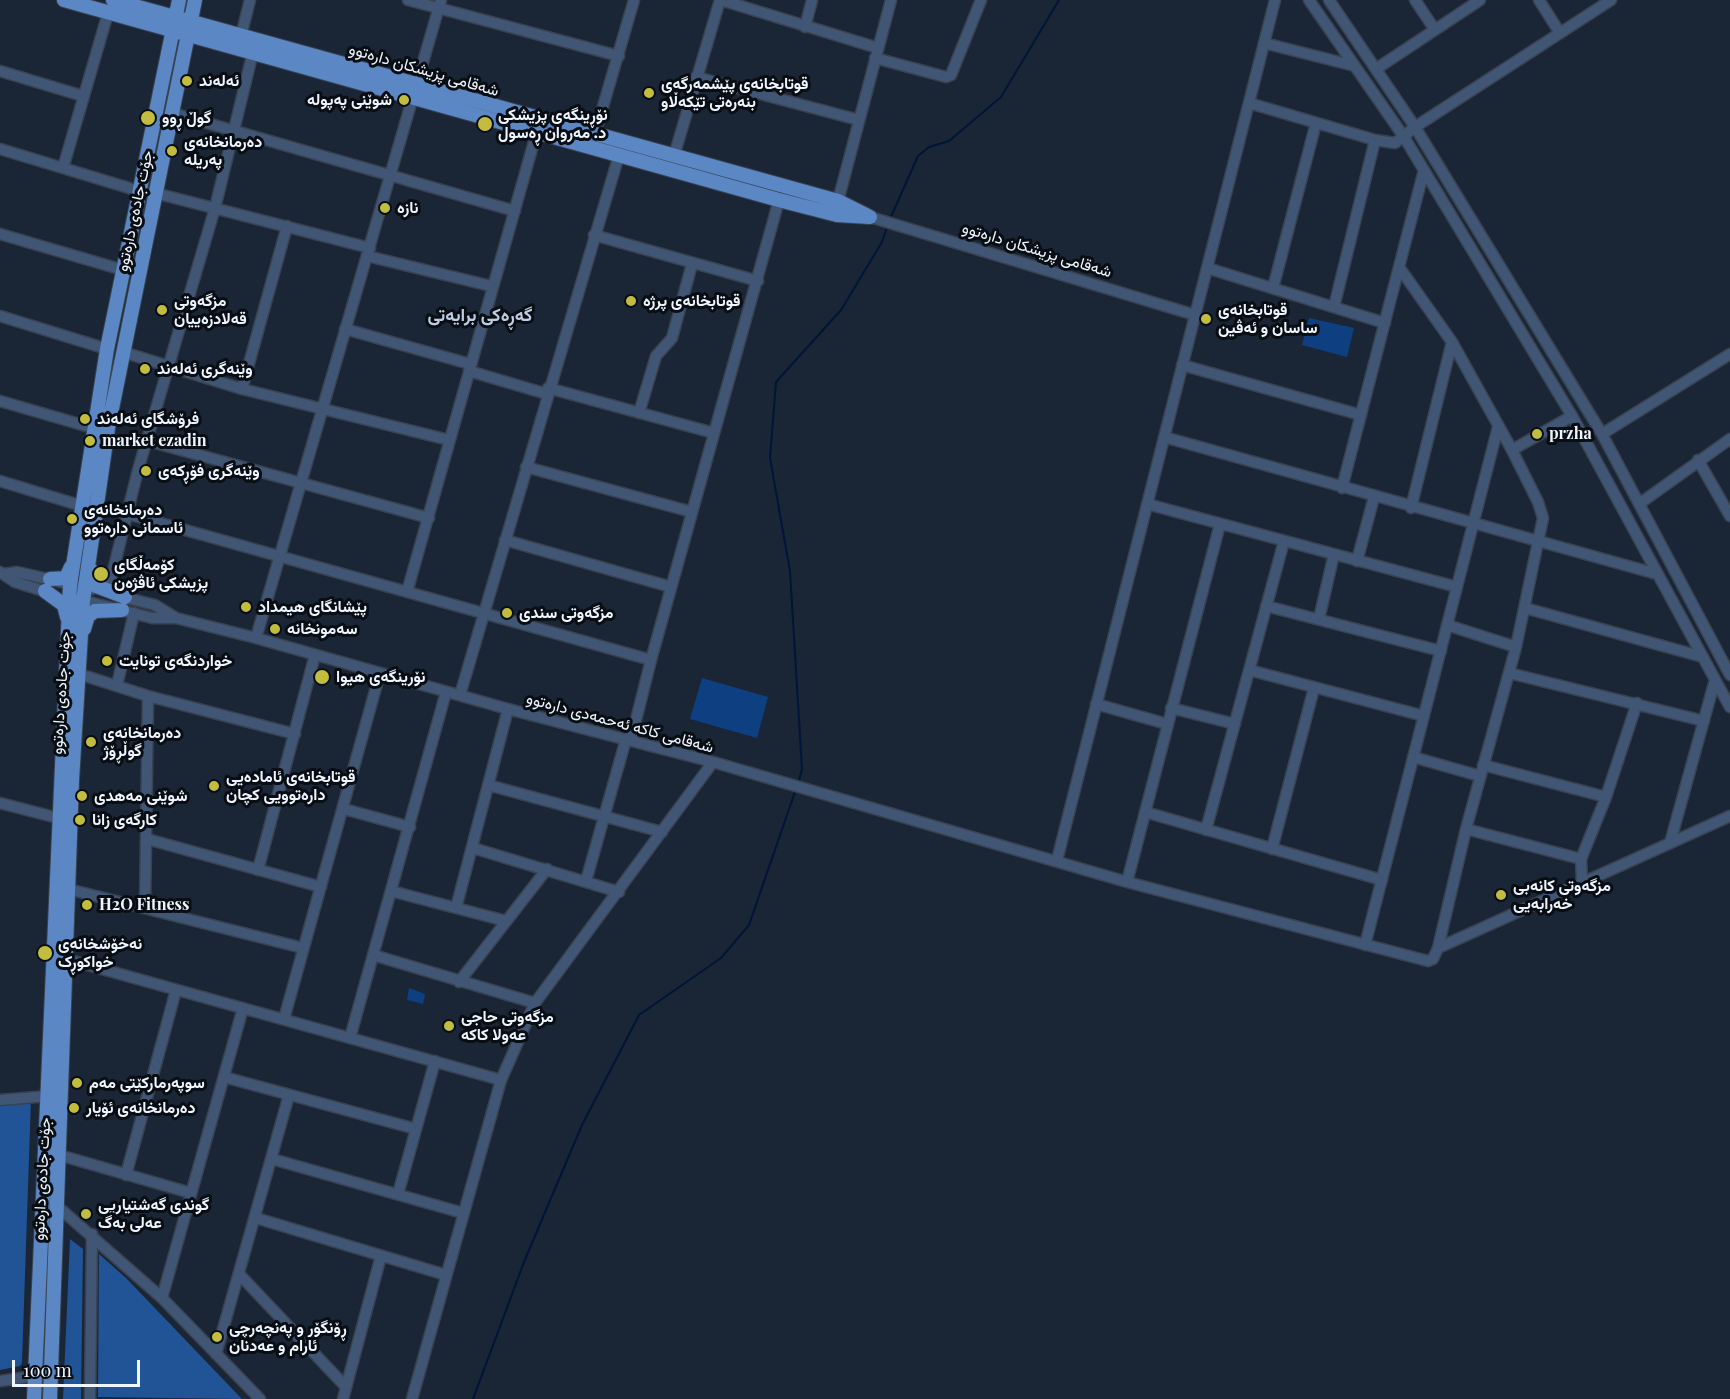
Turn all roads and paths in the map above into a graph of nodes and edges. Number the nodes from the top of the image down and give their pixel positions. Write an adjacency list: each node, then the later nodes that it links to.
1 (64, 0): 20 (main road)
2 (179, 0): 21 (main road, جۆت جادەی دارەتوو)
3 (195, 0): 23 (main road, جۆت جادەی دارەتوو)
4 (250, 0): 26 (street)
5 (408, 0): 19 (street)
6 (634, 0): 30 (street)
7 (720, 0): 22 (street); 34 (street)
8 (812, 0): 22 (street)
9 (891, 0): 29 (street)
10 (981, 0): 29 (street)
11 (1275, 0): 27 (street)
12 (1309, 0): 31 (street)
13 (1329, 0): 32 (street)
14 (1415, 0): 24 (street)
15 (1480, 0): 24 (street)
16 (1539, 0): 25 (street)
17 (1611, 0): 25 (street)
18 (136, 3): 20 (main road); 21 (main road)
19 (439, 4): 30 (street); 35 (street)
20 (111, 6): 21 (main road); 36 (street)
21 (174, 25): 23 (main road, شەقامی پزیشکان دارەتوو); 53 (main road, جۆت جادەی دارەتوو)
22 (805, 27): 29 (street)
23 (189, 28): 26 (main road, شەقامی پزیشکان دارەتوو); 28 (main road, شەقامی پزیشکان دارەتوو); 38 (main road, جۆت جادەی دارەتوو)
24 (1435, 30): 32 (street)
25 (1560, 33): 41 (street)
26 (241, 36): 35 (main road, شەقامی پزیشکان دارەتوو)
27 (1264, 44): 31 (street); 37 (street)
28 (254, 52): 35 (main road, شەقامی پزیشکان دارەتوو); 43 (street)
29 (876, 53): 39 (street)
30 (619, 56): 44 (street)
31 (1355, 66): 45 (street)
32 (1376, 69): 41 (street)
33 (0, 70): 36 (street)
34 (696, 77): 39 (street); 49 (street)
35 (413, 91): 42 (main road, شەقامی پزیشکان دارەتوو); 44 (main road, شەقامی پزیشکان دارەتوو); 52 (street)
36 (83, 96): 50 (street)
37 (1249, 103): 40 (street); 67 (street)
38 (172, 113): 43 (street); 54 (main road, جۆت جادەی دارەتوو)
39 (859, 120): 56 (street)
40 (1316, 123): 46 (street); 71 (street)
41 (1415, 127): 45 (street); 94 (street)
42 (537, 131): 47 (main road, شەقامی پزیشکان دارەتوو); 58 (street)
43 (232, 132): 52 (street); 57 (street)
44 (595, 134): 47 (main road, شەقامی پزیشکان دارەتوو)
45 (1404, 137): 46 (street); 51 (street)
46 (1375, 140): 72 (street)
47 (620, 148): 49 (main road, شەقامی پزیشکان دارەتوو); 55 (main road, شەقامی پزیشکان دارەتوو); 63 (street)
48 (0, 149): 50 (street)
49 (674, 156): 56 (main road, شەقامی پزیشکان دارەتوو)
50 (63, 168): 53 (street)
51 (1424, 171): 66 (street); 90 (street)
52 (388, 175): 58 (street); 64 (street)
53 (139, 191): 68 (main road, جۆت جادەی دارەتوو)
54 (156, 193): 57 (street); 79 (main road, جۆت جادەی دارەتوو)
55 (779, 200): 59 (main road, شەقامی پزیشکان دارەتوو); 69 (street)
56 (838, 201): 59 (main road, شەقامی پزیشکان دارەتوو)
57 (214, 208): 61 (street); 82 (street)
58 (514, 211): 70 (street)
59 (855, 213): 60 (main road, شەقامی پزیشکان دارەتوو)
60 (876, 219): 73 (street, شەقامی پزیشکان دارەتوو)
61 (287, 226): 64 (street); 84 (street)
62 (0, 234): 68 (street)
63 (594, 235): 65 (street); 85 (street)
64 (369, 252): 70 (street); 76 (street)
65 (692, 264): 69 (street); 88 (street)
66 (1399, 267): 75 (street); 77 (street)
67 (1207, 268): 71 (street); 73 (street)
68 (123, 270): 78 (main road, جۆت جادەی دارەتوو)
69 (759, 281): 93 (street)
70 (491, 286): 83 (street)
71 (1273, 288): 72 (street)
72 (1334, 307): 75 (street)
73 (1195, 315): 81 (street)
74 (0, 316): 78 (street)
75 (1385, 322): 89 (street)
76 (345, 329): 83 (street); 87 (street)
77 (1452, 342): 91 (street); 109 (street)
78 (107, 349): 92 (main road, جۆت جادەی دارەتوو)
79 (123, 352): 82 (street); 119 (main road, جۆت جادەی دارەتوو)
80 (1730, 354): 94 (street)
81 (1182, 365): 89 (street); 95 (street)
82 (167, 366): 84 (street); 98 (street)
83 (470, 368): 85 (street); 97 (street)
84 (242, 388): 87 (street)
85 (548, 391): 88 (street); 101 (street)
86 (0, 401): 92 (street)
87 (322, 408): 97 (street); 103 (street)
88 (639, 412): 93 (street)
89 (1361, 415): 104 (street)
90 (1572, 416): 99 (street); 125 (street)
91 (1498, 427): 99 (street); 115 (street)
92 (93, 428): 108 (main road, جۆت جادەی دارەتوو)
93 (714, 433): 110 (street)
94 (1602, 434): 107 (street)
95 (1164, 437): 104 (street); 106 (street)
96 (1730, 439): 100 (street)
97 (449, 440): 113 (street)
98 (148, 441): 103 (street); 111 (street)
99 (1512, 450): 118 (street)
100 (1698, 460): 107 (street); 112 (street)
101 (526, 467): 110 (street); 116 (street)
102 (0, 481): 108 (street)
103 (299, 483): 113 (street); 122 (street)
104 (1342, 488): 105 (street)
105 (1374, 497): 109 (street); 123 (street)
106 (1147, 504): 114 (street); 159 (street)
107 (1639, 504): 151 (street)
108 (82, 506): 121 (main road, جۆت جادەی دارەتوو)
109 (1411, 508): 115 (street)
110 (692, 512): 127 (street)
111 (128, 514): 122 (street); 129 (street)
112 (1730, 516)
113 (429, 518): 130 (street)
114 (1220, 524): 117 (street); 161 (street)
115 (1473, 525): 118 (street); 128 (street)
116 (505, 540): 127 (street); 135 (street)
117 (1284, 541): 120 (street); 132 (street)
118 (1540, 541): 125 (street); 134 (street)
119 (91, 544): 129 (main road); 131 (main road, جۆت جادەی دارەتوو)
120 (1334, 554): 123 (street); 137 (street)
121 (74, 556): 126 (main road); 131 (main road, جۆت جادەی دارەتوو)
122 (281, 558): 130 (street); 139 (street)
123 (1357, 561): 128 (street)
124 (2, 573): 126 (street, شەقامی کاکە ئەحمەدی دارەتوو)
125 (1657, 574): 145 (street)
126 (47, 585): 131 (street, شەقامی کاکە ئەحمەدی دارەتوو); 140 (main road)
127 (671, 587): 146 (street)
128 (1457, 587): 138 (street)
129 (108, 591): 133 (main road)
130 (407, 592): 135 (street)
131 (77, 593): 133 (street, شەقامی کاکە ئەحمەدی دارەتوو); 140 (main road, جۆت جادەی دارەتوو); 141 (main road, جۆت جادەی دارەتوو)
132 (1266, 606): 137 (street); 147 (street)
133 (127, 607): 136 (street, شەقامی کاکە ئەحمەدی دارەتوو); 136 (street, شەقامی کاکە ئەحمەدی دارەتوو); 141 (main road); 153 (street)
134 (1525, 608): 142 (street); 145 (street)
135 (484, 612): 146 (street); 156 (street)
136 (176, 618): 139 (street, شەقامی کاکە ئەحمەدی دارەتوو)
137 (1319, 619): 143 (street)
138 (1447, 625): 142 (street); 143 (street)
139 (256, 638): 144 (street, شەقامی کاکە ئەحمەدی دارەتوو)
140 (67, 640): 179 (main road, جۆت جادەی دارەتوو)
141 (81, 640): 150 (main road, جۆت جادەی دارەتوو)
142 (1516, 646): 149 (street)
143 (1441, 651): 163 (street)
144 (315, 655): 148 (street, شەقامی کاکە ئەحمەدی دارەتوو); 167 (street)
145 (1703, 657): 152 (street)
146 (651, 660): 168 (street)
147 (1249, 670): 154 (street); 166 (street)
148 (380, 673): 155 (street, شەقامی کاکە ئەحمەدی دارەتوو); 175 (street)
149 (1509, 673): 158 (street); 171 (street)
150 (79, 674): 153 (street); 197 (main road, جۆت جادەی دارەتوو)
151 (1730, 675)
152 (1715, 680): 160 (street); 164 (street)
153 (117, 685): 157 (street)
154 (1314, 688): 163 (street); 187 (street)
155 (446, 692): 156 (street, شەقامی کاکە ئەحمەدی دارەتوو); 180 (street)
156 (460, 695): 162 (street, شەقامی کاکە ئەحمەدی دارەتوو)
157 (148, 696): 167 (street); 184 (street)
158 (1637, 703): 164 (street); 173 (street)
159 (1096, 704): 165 (street); 189 (street)
160 (1730, 707)
161 (1171, 708): 165 (street); 166 (street)
162 (508, 709): 168 (street, شەقامی کاکە ئەحمەدی دارەتوو); 172 (street)
163 (1424, 716): 169 (street)
164 (1704, 721): 185 (street)
165 (1167, 724): 176 (street)
166 (1235, 724): 182 (street)
167 (295, 734): 191 (street)
168 (628, 740): 170 (street, شەقامی کاکە ئەحمەدی دارەتوو); 178 (street)
169 (1413, 758): 171 (street); 192 (street)
170 (713, 762): 183 (street); 189 (street, شەقامی کاکە ئەحمەدی دارەتوو)
171 (1482, 770): 173 (street); 181 (street)
172 (488, 785): 178 (street); 186 (street)
173 (1606, 797): 188 (street)
174 (0, 803): 179 (street)
175 (344, 808): 180 (street); 196 (street)
176 (1145, 812): 182 (street); 194 (street)
177 (1730, 816): 185 (street, شەقامی کاکە ئەحمەدی دارەتوو)
178 (604, 817): 183 (street); 193 (street)
179 (58, 818): 218 (main road, جۆت جادەی دارەتوو)
180 (410, 827): 198 (street)
181 (1466, 829): 188 (street); 205 (street)
182 (1206, 830): 187 (street)
183 (662, 832): 199 (street)
184 (147, 840): 191 (street); 200 (street)
185 (1670, 843): 195 (street, شەقامی کاکە ئەحمەدی دارەتوو)
186 (472, 848): 190 (street); 201 (street)
187 (1272, 849): 192 (street)
188 (1581, 859): 195 (street)
189 (1057, 861): 194 (street, شەقامی کاکە ئەحمەدی دارەتوو)
190 (547, 869): 193 (street); 202 (street)
191 (258, 870): 196 (street)
192 (1382, 880): 203 (street)
193 (586, 881): 199 (street)
194 (1127, 882): 203 (street, شەقامی کاکە ئەحمەدی دارەتوو)
195 (1582, 882): 205 (street, شەقامی کاکە ئەحمەدی دارەتوو)
196 (321, 887): 204 (street)
197 (68, 889): 200 (street); 207 (main road, جۆت جادەی دارەتوو)
198 (391, 891): 201 (street); 206 (street)
199 (619, 892): 210 (street)
200 (145, 908): 204 (street)
201 (456, 908): 202 (street)
202 (506, 921): 208 (street)
203 (1365, 945): 205 (street, شەقامی کاکە ئەحمەدی دارەتوو)
204 (303, 948): 212 (street)
205 (1438, 948)
206 (373, 955): 208 (street); 213 (street)
207 (66, 959): 209 (street); 221 (main road, جۆت جادەی دارەتوو)
208 (459, 982): 210 (street)
209 (176, 990): 211 (street); 223 (street)
210 (535, 1003): 216 (street)
211 (243, 1008): 212 (street); 215 (street)
212 (284, 1019): 213 (street)
213 (350, 1038): 214 (street)
214 (435, 1061): 216 (street); 220 (street)
215 (224, 1077): 217 (street); 224 (street)
216 (501, 1080): 227 (street)
217 (289, 1095): 220 (street); 222 (street)
218 (48, 1096): 219 (street); 236 (main road, جۆت جادەی دارەتوو)
219 (0, 1100)
220 (416, 1129): 225 (street)
221 (59, 1155): 223 (street); 226 (main road, جۆت جادەی دارەتوو)
222 (272, 1159): 225 (street); 228 (street)
223 (126, 1175): 224 (street)
224 (191, 1193): 233 (street)
225 (398, 1194): 227 (street)
226 (57, 1206): 229 (street); 235 (main road, جۆت جادەی دارەتوو)
227 (463, 1213): 232 (street)
228 (256, 1218): 230 (street); 231 (street)
229 (92, 1234): 233 (street); 241 (street)
230 (381, 1256): 232 (street); 238 (street)
231 (240, 1275): 234 (street); 238 (street)
232 (446, 1275): 244 (street)
233 (162, 1298): 234 (street)
234 (216, 1354): 242 (street)
235 (51, 1371): 236 (main road); 240 (main road, جۆت جادەی دارەتوو)
236 (34, 1373): 237 (street); 239 (main road, جۆت جادەی دارەتوو)
237 (0, 1381)
238 (346, 1387): 243 (street)
239 (33, 1399)
240 (50, 1399)
241 (90, 1399)
242 (260, 1399)
243 (343, 1399)
244 (412, 1399)

